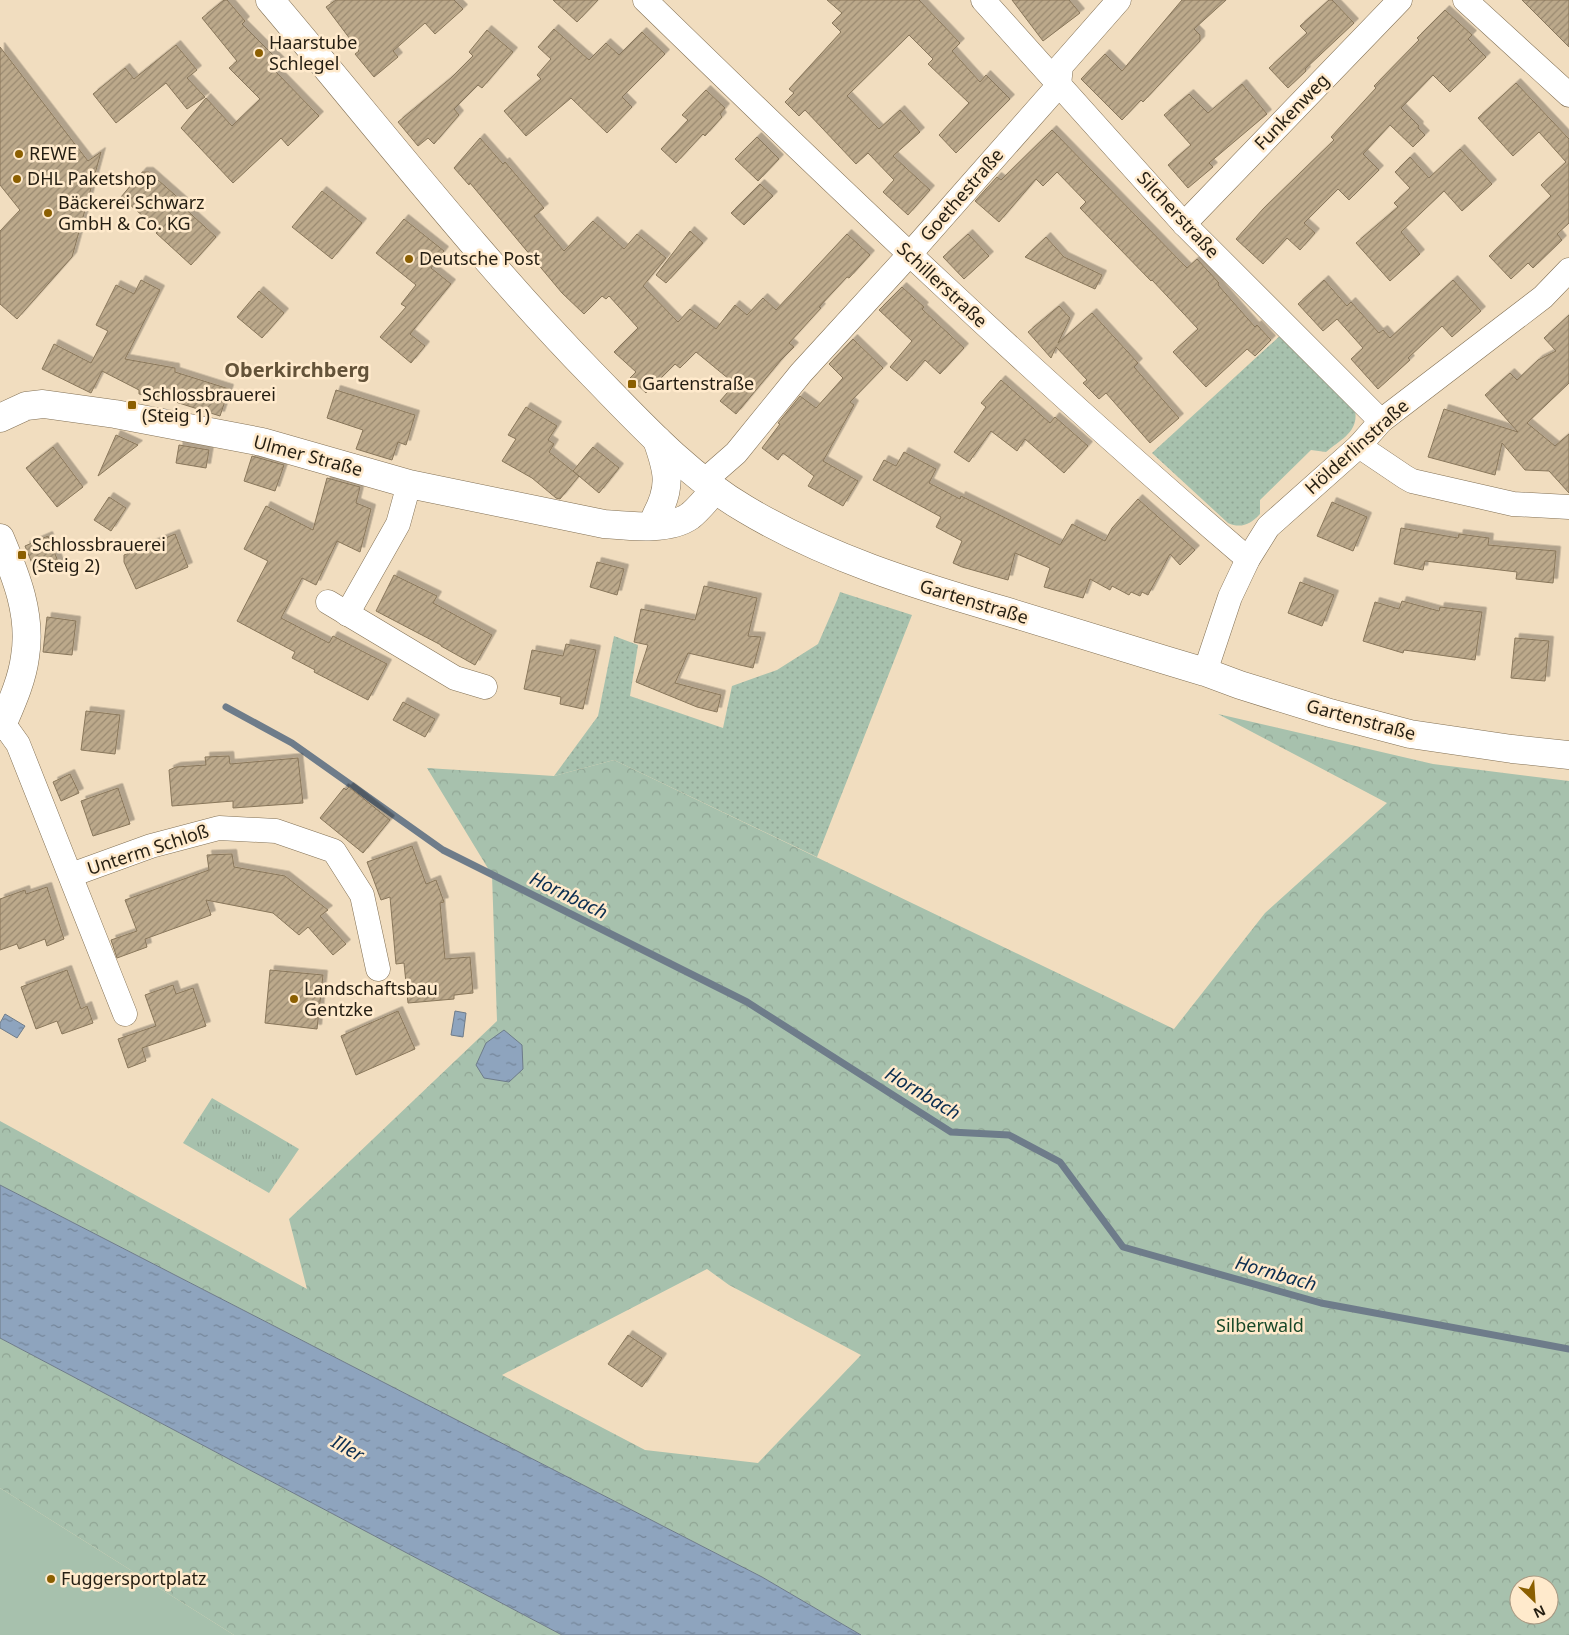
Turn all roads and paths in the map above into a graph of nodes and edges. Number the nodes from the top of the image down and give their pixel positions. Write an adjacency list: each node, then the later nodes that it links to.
1 (270, 0): 14 (main road, Gartenstraße)
2 (645, 0): 10 (street, Schillerstraße)
3 (983, 0): 7 (street, Silcherstraße)
4 (1119, 0): 7 (street, Goethestraße)
5 (1400, 0): 9 (street, Funkenweg)
6 (1465, 0): 8 (street)
7 (1059, 85): 9 (street, Silcherstraße); 10 (street, Goethestraße)
8 (1569, 95)
9 (1184, 224): 13 (street, Silcherstraße)
10 (909, 254): 17 (street, Goethestraße); 21 (street, Schillerstraße)
11 (1569, 270): 13 (street, Hölderlinstraße)
12 (0, 417): 16 (main road, Ulmer Straße)
13 (1381, 421): 15 (street, Hölderlinstraße)
14 (657, 440): 17 (main road, Gartenstraße); 19 (main road)
15 (1358, 446): 18 (street); 21 (street, Hölderlinstraße)
16 (409, 484): 19 (main road, Ulmer Straße); 23 (street)
17 (710, 485): 19 (main road, Ulmer Straße); 22 (main road, Gartenstraße)
18 (1569, 507)
19 (644, 521)
20 (0, 538): 24 (main road)
21 (1248, 559): 22 (street, Hölderlinstraße)
22 (1205, 672): 25 (main road, Gartenstraße)
23 (486, 686)
24 (1, 724): 26 (street, Unterm Schloß)
25 (1569, 755)
26 (70, 875): 27 (street, Unterm Schloß); 28 (street, Unterm Schloß)
27 (378, 969)
28 (125, 1014)

